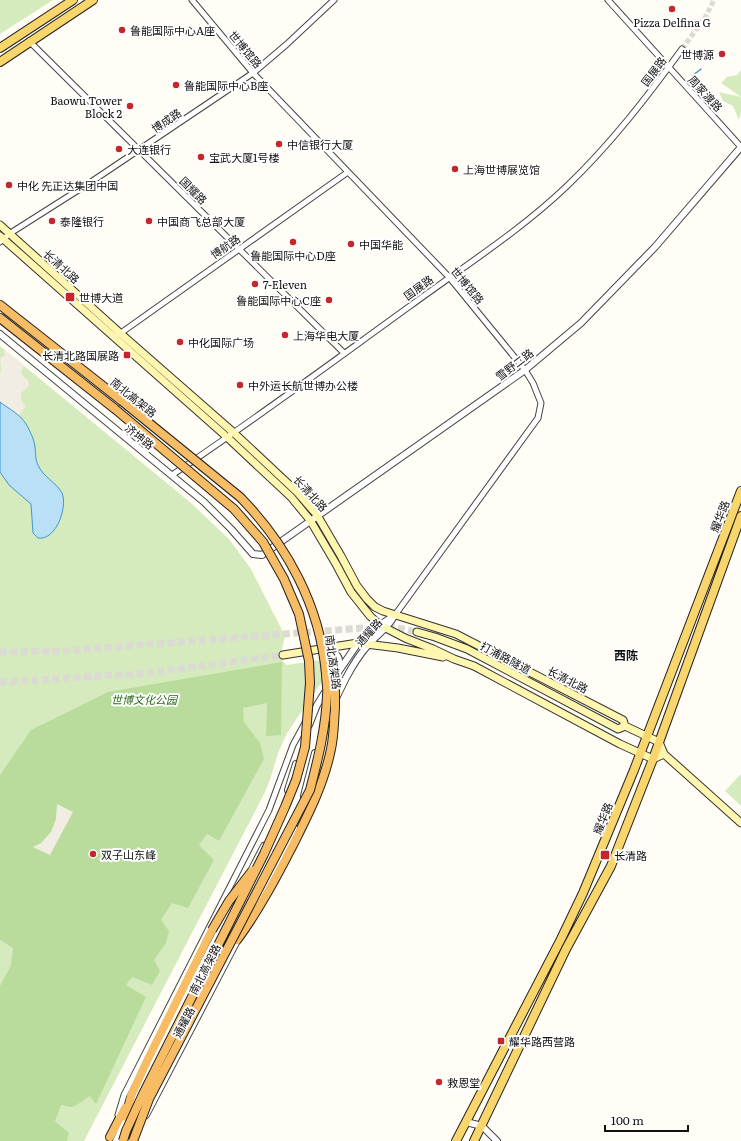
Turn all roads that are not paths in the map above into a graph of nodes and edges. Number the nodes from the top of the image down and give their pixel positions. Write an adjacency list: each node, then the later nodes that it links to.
1 (73, 0): 7 (main road)
2 (93, 0): 6 (main road)
3 (192, 0): 11 (street, 世博馆路)
4 (334, 0): 11 (street, 博成路)
5 (608, 0): 10 (street, 周家渡路)
6 (29, 41): 9 (main road); 13 (street, 国耀路)
7 (0, 48)
8 (682, 49): 10 (street, 国展路)
9 (0, 62)
10 (668, 67): 12 (street, 周家渡路); 18 (street, 国展路)
11 (253, 73): 13 (street, 博成路); 14 (street, 世博馆路)
12 (741, 147): 24 (street, 雪野二路)
13 (140, 150): 16 (street, 博成路); 17 (street, 国耀路)
14 (348, 172): 17 (street, 博航路); 18 (street, 世博馆路)
15 (0, 225): 16 (main road, 长清北路)
16 (3, 238): 22 (main road, 长清北路)
17 (239, 248): 22 (street, 博航路); 23 (street, 国耀路)
18 (449, 277): 23 (street, 国展路); 24 (street, 世博馆路)
19 (0, 305): 36 (highway, 南北高架路, bridge)
20 (0, 318): 51 (highway, 南北高架路, bridge)
21 (0, 334): 27 (street, 济坤路)
22 (117, 335): 25 (main road, 长清北路); 26 (main road, 长清北路)
23 (344, 353): 25 (street, 国展路)
24 (525, 370): 29 (street, 雪野二路); 33 (street, 世博馆路)
25 (234, 432): 26 (street, 国展路); 29 (main road, 长清北路)
26 (228, 438): 27 (street, 国展路); 31 (main road, 长清北路)
27 (172, 475): 32 (street, 济坤路)
28 (741, 490): 45 (main road, 耀华路)
29 (317, 515): 31 (street, 雪野二路); 33 (main road, 长清北路)
30 (741, 516): 46 (main road, 耀华路)
31 (310, 520): 32 (street, 雪野二路); 34 (main road, 长清北路)
32 (262, 555)
33 (395, 615): 34 (street, 通耀路); 44 (main road, 长清北路)
34 (383, 627): 37 (street, 通耀路); 38 (street, 通耀路); 41 (main road, 长清北路)
35 (417, 632): 44 (main road, 打浦路隧道)
36 (320, 638): 52 (highway, bridge); 59 (highway, 南北高架路, bridge)
37 (358, 643): 38 (main road); 39 (main road); 42 (street, 通耀路)
38 (368, 644): 41 (main road); 52 (street, 通耀路)
39 (326, 649): 40 (main road); 42 (street)
40 (283, 655)
41 (454, 659): 47 (main road, 长清北路)
42 (338, 672): 43 (street, 通耀路)
43 (317, 705): 54 (street, 通耀路); 57 (street)
44 (625, 726): 45 (main road, 长清北路)
45 (646, 737): 46 (main road); 47 (main road, 耀华路)
46 (659, 742): 48 (main road); 49 (main road, 耀华路)
47 (640, 753): 49 (main road); 55 (main road, 耀华路)
48 (664, 754): 49 (main road); 50 (main road)
49 (653, 760): 56 (main road, 耀华路)
50 (741, 823)
51 (264, 854): 53 (highway, bridge); 58 (highway, 南北高架路, bridge)
52 (237, 940): 60 (street, 通耀路)
53 (131, 1096): 54 (highway); 57 (highway)
54 (126, 1117): 57 (street, 通耀路)
55 (466, 1122): 56 (street); 61 (main road, 耀华路)
56 (482, 1126): 62 (main road, 耀华路); 63 (street)
57 (112, 1140)
58 (123, 1141)
59 (133, 1141)
60 (137, 1141)
61 (456, 1141)
62 (474, 1141)
63 (496, 1141)

